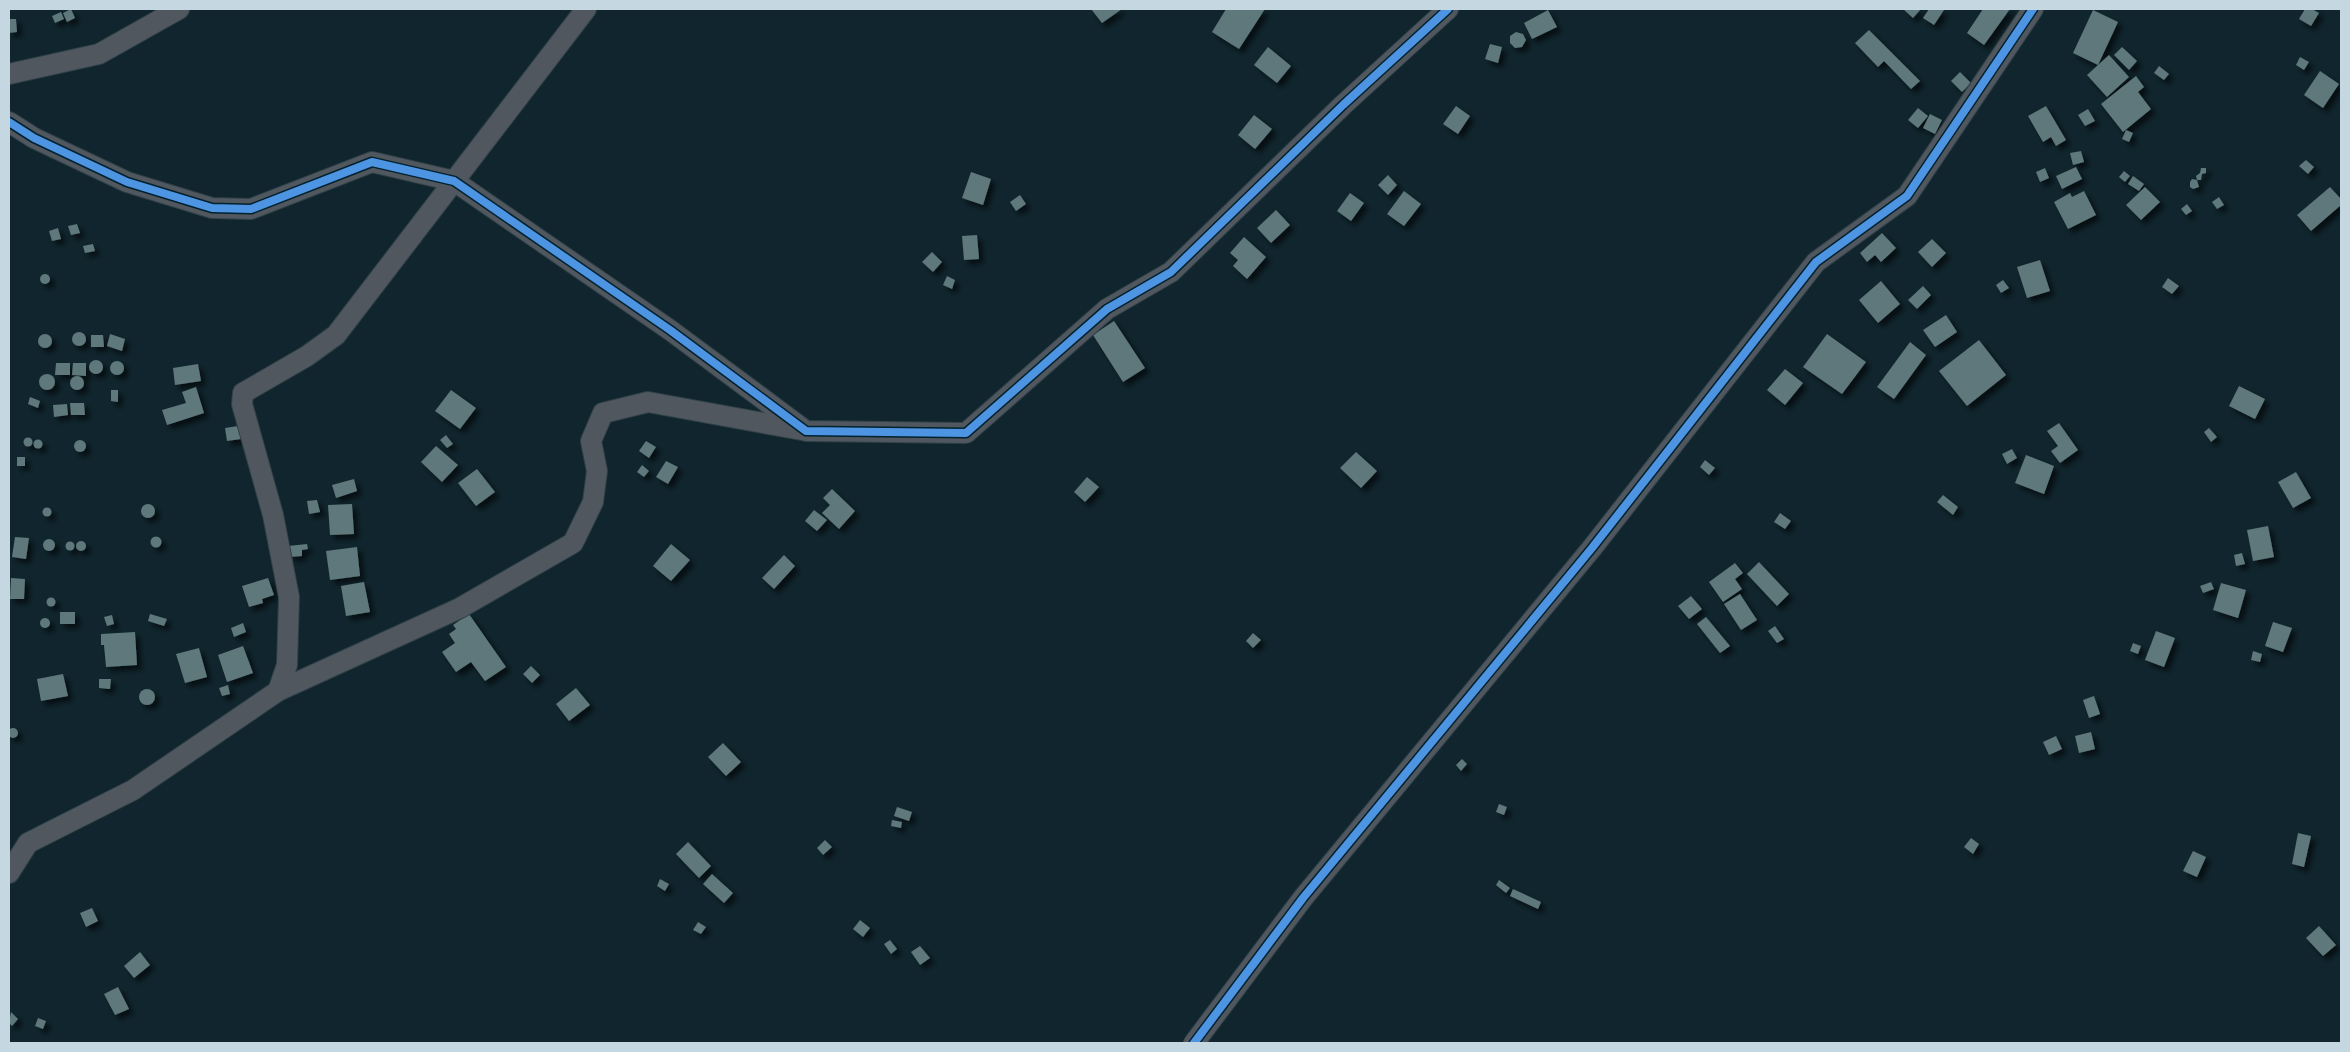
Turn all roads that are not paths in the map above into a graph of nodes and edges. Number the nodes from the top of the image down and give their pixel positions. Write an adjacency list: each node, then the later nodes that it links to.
1 (179, 9): 5 (street)
2 (586, 9): 7 (street)
3 (1448, 9): 8 (street)
4 (2032, 9): 11 (street)
5 (9, 74)
6 (9, 122): 7 (street)
7 (454, 180): 8 (street); 9 (street)
8 (806, 431): 9 (street)
9 (278, 691): 10 (street)
10 (9, 873)
11 (1194, 1043)

